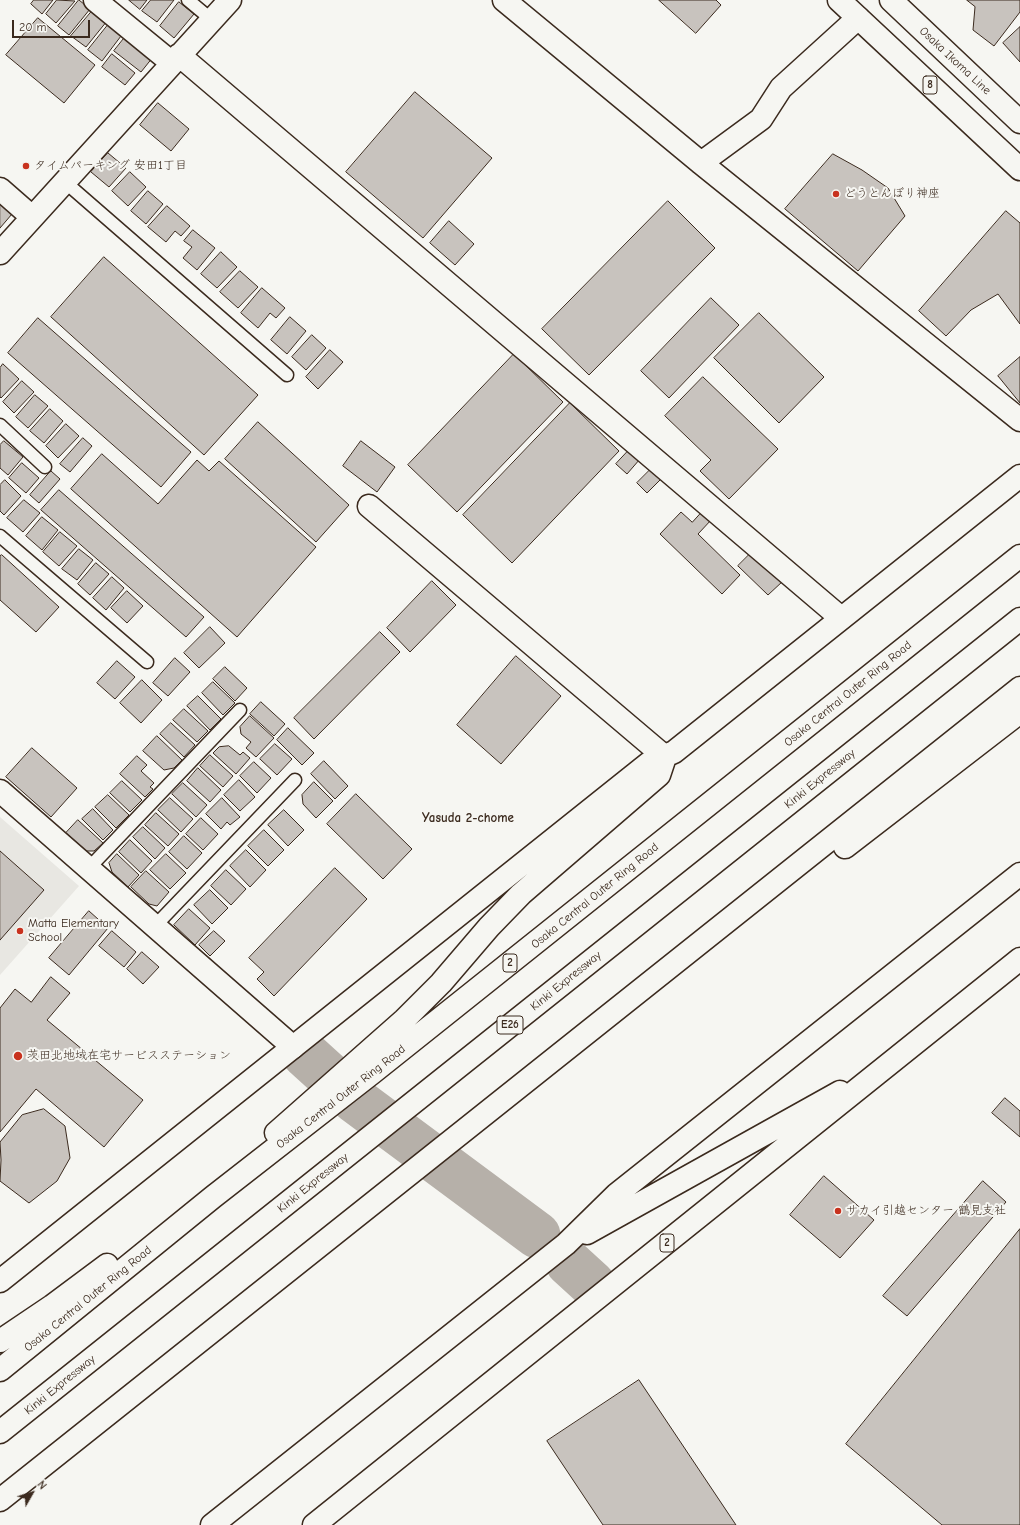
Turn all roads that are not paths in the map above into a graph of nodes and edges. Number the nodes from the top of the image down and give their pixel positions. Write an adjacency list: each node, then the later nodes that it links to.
1 (95, 0): 9 (main road)
2 (188, 0): 8 (lane)
3 (230, 0): 8 (main road)
4 (504, 0): 11 (main road)
5 (839, 0): 7 (main road, 8)
6 (891, 0): 10 (main road, Osaka Ikoma Line)
7 (858, 18): 11 (main road); 12 (main road, 8)
8 (212, 20): 9 (main road)
9 (176, 59): 13 (main road); 25 (main road)
10 (1020, 122)
11 (701, 162): 18 (main road)
12 (1020, 169)
13 (65, 182): 15 (main road); 17 (lane)
14 (0, 189): 15 (main road)
15 (32, 217): 16 (main road)
16 (0, 253)
17 (287, 375)
18 (1020, 420)
19 (0, 425): 20 (lane)
20 (45, 467)
21 (1020, 476): 25 (main road)
22 (369, 506): 31 (main road)
23 (0, 536): 27 (lane)
24 (1020, 556): 41 (main road, Osaka Central Outer Ring Road / 2)
25 (841, 618): 31 (main road)
26 (1020, 619): 46 (main road, Kinki Expressway / E26)
27 (147, 662)
28 (1020, 688): 38 (main road)
29 (240, 710): 34 (lane)
30 (1020, 712): 38 (main road)
31 (666, 756): 39 (main road); 41 (main road)
32 (295, 780): 36 (lane)
33 (0, 791): 34 (main road)
34 (89, 868): 36 (main road)
35 (1020, 874): 42 (main road)
36 (155, 926): 39 (main road)
37 (1020, 959): 40 (main road, 2)
38 (659, 975): 48 (main road)
39 (292, 1047): 43 (main road)
40 (885, 1068): 42 (main road); 51 (main road, 2)
41 (213, 1197): 44 (main road); 45 (main road, Osaka Central Outer Ring Road / 2)
42 (566, 1244): 47 (main road)
43 (0, 1281)
44 (0, 1341)
45 (0, 1370)
46 (0, 1432)
47 (287, 1466): 49 (main road); 50 (main road)
48 (0, 1500)
49 (212, 1525)
50 (235, 1525)
51 (314, 1525)

